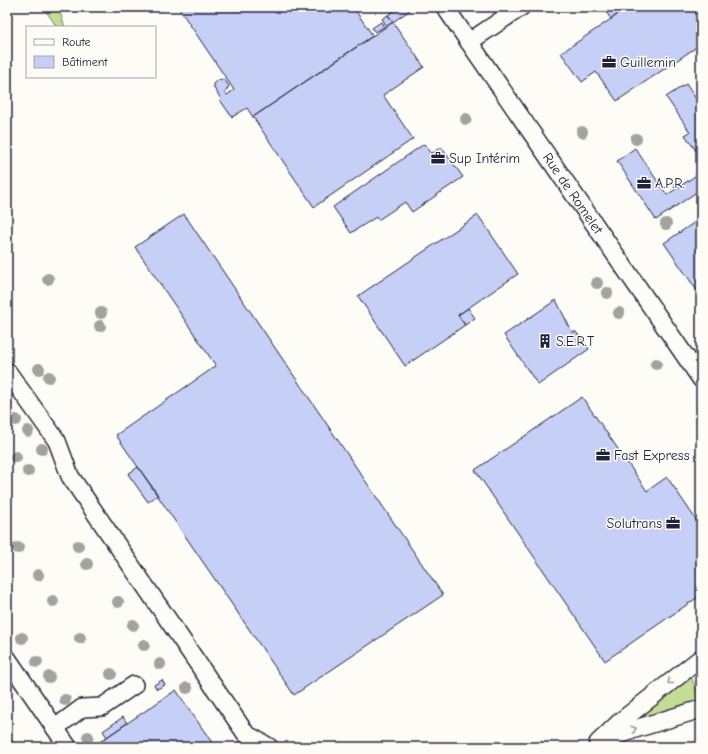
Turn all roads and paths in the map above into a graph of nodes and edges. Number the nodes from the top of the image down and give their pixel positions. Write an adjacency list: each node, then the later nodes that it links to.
1 (445, 7): 3 (street, Rue de Romelet)
2 (521, 7): 3 (street)
3 (469, 42): 5 (street, Rue de Romelet)
4 (7, 371): 15 (street)
5 (701, 379)
6 (7, 658): 12 (street)
7 (701, 658): 13 (street, one-way to 13)
8 (701, 666): 9 (street)
9 (701, 674)
10 (134, 685): 12 (street)
11 (701, 709): 13 (street, one-way to 11)
12 (55, 728): 14 (street)
13 (595, 745)
14 (68, 747)
15 (269, 747)

